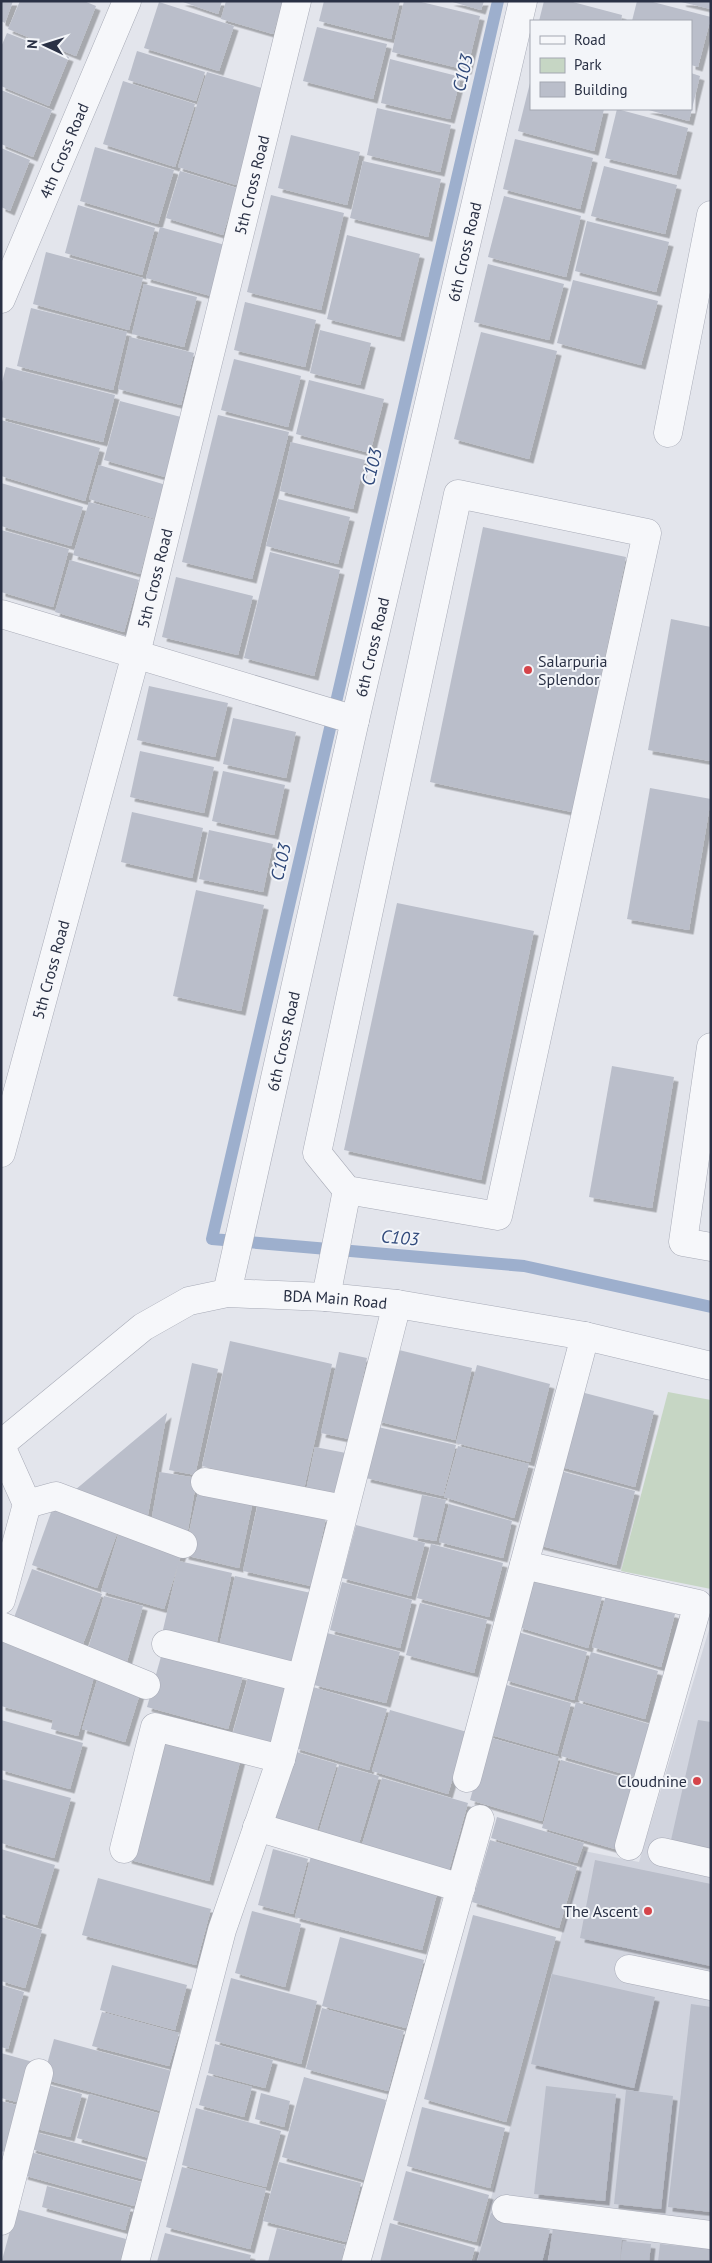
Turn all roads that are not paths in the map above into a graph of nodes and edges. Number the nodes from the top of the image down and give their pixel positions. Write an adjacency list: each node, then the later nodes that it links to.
1 (127, 1): 5 (street, 4th Cross Road)
2 (297, 1): 8 (street, 5th Cross Road)
3 (524, 1): 9 (street, 6th Cross Road)
4 (711, 215): 6 (street)
5 (1, 299)
6 (668, 433)
7 (1, 614): 8 (street)
8 (136, 654): 9 (street); 11 (street, 5th Cross Road)
9 (355, 720): 14 (street, 6th Cross Road)
10 (711, 1047): 13 (street)
11 (1, 1153)
12 (346, 1190): 12 (street); 15 (street)
13 (711, 1247)
14 (227, 1293): 15 (street, BDA Main Road); 19 (street, BDA Main Road)
15 (326, 1297): 16 (street, BDA Main Road)
16 (397, 1304): 17 (street, BDA Main Road); 22 (street)
17 (584, 1336): 18 (street, BDA Main Road); 24 (street)
18 (711, 1366)
19 (1, 1445): 21 (street)
20 (205, 1482): 22 (street)
21 (27, 1504): 23 (street); 25 (street)
22 (344, 1510): 28 (street)
23 (183, 1544)
24 (524, 1565): 31 (street); 34 (street)
25 (1, 1600)
26 (1, 1626): 29 (street)
27 (166, 1644): 28 (street)
28 (301, 1678): 30 (street)
29 (146, 1685)
30 (281, 1759): 33 (street); 35 (street)
31 (468, 1778)
32 (480, 1819): 38 (street)
33 (257, 1827): 38 (street); 45 (street)
34 (629, 1846)
35 (124, 1849)
36 (662, 1852): 37 (street)
37 (711, 1863)
38 (461, 1888): 46 (street)
39 (629, 1969): 40 (street)
40 (711, 1986)
41 (39, 2073): 43 (street)
42 (506, 2209): 44 (street)
43 (1, 2221)
44 (711, 2235)
45 (135, 2262)
46 (356, 2262)

